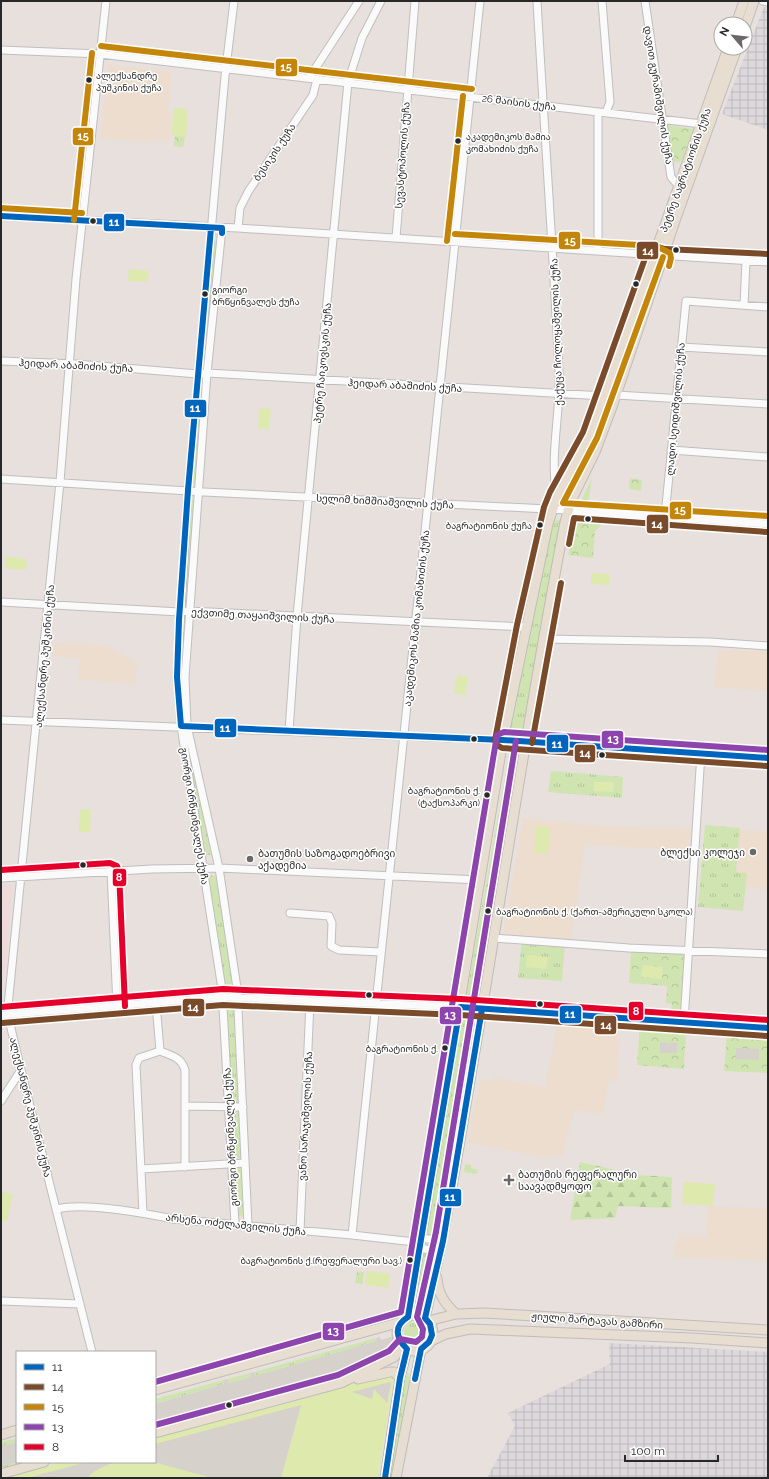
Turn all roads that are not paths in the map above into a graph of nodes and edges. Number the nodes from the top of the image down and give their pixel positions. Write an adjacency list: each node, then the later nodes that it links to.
1 (106, 1): 17 (street, ალექსანდრე პუშკინის ქუჩა)
2 (234, 1): 20 (street, გიორგი ბრწყინვალეს ქუჩა)
3 (359, 1): 21 (street)
4 (381, 1): 23 (street, პეტრე ჩაიკოვსკის ქუჩა)
5 (415, 1): 24 (street, სევასტოპოლის ქუჩა)
6 (480, 1): 25 (street, აკადემიკოს მამია კომახიძის ქუჩა)
7 (537, 1): 26 (street, ქაქუცა ჩოლოყაშვილის ქუჩა)
8 (602, 1): 27 (street)
9 (645, 1): 28 (street, დავით გურამიშვილის ქუჩა)
10 (744, 1): 14 (main road)
11 (754, 1): 15 (main road)
12 (764, 1): 13 (street)
13 (768, 2)
14 (739, 16)
15 (749, 16)
16 (1, 50): 17 (street, 26 მაისის ქუჩა)
17 (100, 54): 20 (street, 26 მაისის ქუჩა); 32 (street, ალექსანდრე პუშკინის ქუჩა)
18 (725, 56): 29 (main road, პეტრე ბაგრატიონის ქუჩა)
19 (735, 56): 41 (main road, პეტრე ბაგრატიონის ქუჩა)
20 (226, 68): 21 (street, 26 მაისის ქუჩა); 33 (street, გიორგი ბრწყინვალეს ქუჩა)
21 (309, 78): 22 (street, 26 მაისის ქუჩა)
22 (317, 79): 23 (street, 26 მაისის ქუჩა); 35 (street, ბესიკის ქუჩა)
23 (348, 82): 24 (street, 26 მაისის ქუჩა); 36 (street, პეტრე ჩაიკოვსკის ქუჩა)
24 (407, 89): 25 (street, 26 მაისის ქუჩა); 37 (street, სევასტოპოლის ქუჩა)
25 (471, 97): 26 (street, 26 მაისის ქუჩა); 38 (street, აკადემიკოს მამია კომახიძის ქუჩა)
26 (543, 105): 27 (street, 26 მაისის ქუჩა); 39 (street, ქაქუცა ჩოლოყაშვილის ქუჩა)
27 (602, 112): 28 (street, 26 მაისის ქუჩა); 40 (street)
28 (663, 120): 29 (street, 26 მაისის ქუჩა); 30 (street, დავით გურამიშვილის ქუჩა)
29 (702, 124): 30 (main road, პეტრე ბაგრატიონის ქუჩა)
30 (680, 186): 41 (main road, პეტრე ბაგრატიონის ქუჩა)
31 (1, 216): 32 (street)
32 (82, 221): 33 (street); 49 (street, ალექსანდრე პუშკინის ქუჩა)
33 (211, 228): 34 (street); 51 (street, გიორგი ბრწყინვალეს ქუჩა)
34 (222, 228): 35 (street); 50 (street, გიორგი ბრწყინვალეს ქუჩა)
35 (238, 228): 36 (street)
36 (334, 234): 37 (street); 52 (street, პეტრე ჩაიკოვსკის ქუჩა)
37 (396, 238): 38 (street)
38 (455, 242): 39 (street); 53 (street, აკადემიკოს მამია კომახიძის ქუჩა)
39 (552, 248): 40 (street); 54 (street, ქაქუცა ჩოლოყაშვილის ქუჩა)
40 (598, 251): 41 (street)
41 (659, 255): 42 (street); 55 (main road, პეტრე ბაგრატიონის ქუჩა); 56 (main road, პეტრე ბაგრატიონის ქუჩა)
42 (746, 261): 43 (street); 44 (street)
43 (768, 262)
44 (744, 305): 45 (street); 46 (street, ლადო სეიდიშვილის ქუჩა)
45 (768, 307)
46 (681, 347): 47 (street); 57 (street, ლადო სეიდიშვილის ქუჩა)
47 (768, 352)
48 (1, 361): 49 (street, ჰეიდარ აბაშიძის ქუჩა)
49 (70, 363): 51 (street, ჰეიდარ აბაშიძის ქუჩა); 62 (street, ალექსანდრე პუშკინის ქუჩა)
50 (207, 373): 51 (street, ჰეიდარ აბაშიძის ქუჩა); 52 (street, ჰეიდარ აბაშიძის ქუჩა); 64 (street, გიორგი ბრწყინვალეს ქუჩა)
51 (198, 374): 63 (street, გიორგი ბრწყინვალეს ქუჩა)
52 (321, 379): 53 (street, ჰეიდარ აბაშიძის ქუჩა); 66 (street, პეტრე ჩაიკოვსკის ქუჩა)
53 (440, 387): 54 (street, ჰეიდარ აბაშიძის ქუჩა); 67 (street, აკადემიკოს მამია კომახიძის ქუჩა)
54 (560, 394): 55 (street, ჰეიდარ აბაშიძის ქუჩა); 65 (street, ქაქუცა ჩოლოყაშვილის ქუჩა)
55 (604, 396): 65 (main road, პეტრე ბაგრატიონის ქუჩა)
56 (616, 396): 57 (street); 69 (main road, პეტრე ბაგრატიონის ქუჩა)
57 (676, 399): 58 (street); 59 (street, ლადო სეიდიშვილის ქუჩა)
58 (768, 404)
59 (671, 450): 60 (street); 70 (street, ლადო სეიდიშვილის ქუჩა)
60 (768, 457)
61 (1, 479): 62 (street, სელიმ ხიმშიაშვილის ქუჩა)
62 (60, 482): 63 (street, სელიმ ხიმშიაშვილის ქუჩა); 73 (street, ალექსანდრე პუშკინის ქუჩა)
63 (188, 490): 64 (street, სელიმ ხიმშიაშვილის ქუჩა); 75 (street, გიორგი ბრწყინვალეს ქუჩა)
64 (198, 491): 66 (street, სელიმ ხიმშიაშვილის ქუჩა); 74 (street, გიორგი ბრწყინვალეს ქუჩა)
65 (557, 496): 68 (main road, პეტრე ბაგრატიონის ქუჩა)
66 (308, 497): 67 (street, სელიმ ხიმშიაშვილის ქუჩა); 76 (street, პეტრე ჩაიკოვსკის ქუჩა)
67 (428, 504): 68 (street, სელიმ ხიმშიაშვილის ქუჩა); 77 (street, აკადემიკოს მამია კომახიძის ქუჩა)
68 (552, 510): 69 (street, სელიმ ხიმშიაშვილის ქუჩა); 78 (main road, პეტრე ბაგრატიონის ქუჩა)
69 (568, 510): 70 (street, სელიმ ხიმშიაშვილის ქუჩა); 79 (main road, პეტრე ბაგრატიონის ქუჩა)
70 (665, 516): 71 (street, სელიმ ხიმშიაშვილის ქუჩა)
71 (768, 524)
72 (1, 602): 73 (street, ექვთიმე თაყაიშვილის ქუჩა)
73 (49, 604): 75 (street, ექვთიმე თაყაიშვილის ქუჩა); 82 (street, ალექსანდრე პუშკინის ქუჩა)
74 (189, 611): 75 (street, ექვთიმე თაყაიშვილის ქუჩა); 76 (street, ექვთიმე თაყაიშვილის ქუჩა); 83 (street, გიორგი ბრწყინვალეს ქუჩა)
75 (180, 612): 83 (street, გიორგი ბრწყინვალეს ქუჩა)
76 (297, 616): 77 (street, ექვთიმე თაყაიშვილის ქუჩა); 84 (street, პეტრე ჩაიკოვსკის ქუჩა)
77 (416, 622): 78 (street, ექვთიმე თაყაიშვილის ქუჩა); 85 (street, აკადემიკოს მამია კომახიძის ქუჩა)
78 (525, 627): 86 (main road, პეტრე ბაგრატიონის ქუჩა)
79 (543, 639): 80 (street); 87 (main road, პეტრე ბაგრატიონის ქუჩა)
80 (768, 646)
81 (1, 720): 82 (street)
82 (38, 721): 83 (street); 93 (street, ალექსანდრე პუშკინის ქუჩა)
83 (184, 726): 84 (street); 90 (street, გიორგი ბრწყინვალეს ქუჩა); 91 (street, გიორგი ბრწყინვალეს ქუჩა)
84 (289, 732): 85 (street)
85 (404, 736): 86 (street); 94 (street, აკადემიკოს მამია კომახიძის ქუჩა)
86 (503, 740): 87 (street); 96 (main road, პეტრე ბაგრატიონის ქუჩა)
87 (524, 742): 88 (street); 98 (main road, პეტრე ბაგრატიონის ქუჩა)
88 (702, 753): 89 (street); 99 (street)
89 (768, 758)
90 (203, 868): 91 (street); 92 (street); 102 (street, გიორგი ბრწყინვალეს ქუჩა)
91 (219, 868): 94 (street); 103 (street, გიორგი ბრწყინვალეს ქუჩა)
92 (111, 871): 93 (street); 107 (street)
93 (20, 876): 95 (street); 110 (street, ალექსანდრე პუშკინის ქუჩა)
94 (389, 877): 96 (street); 100 (street, აკადემიკოს მამია კომახიძის ქუჩა)
95 (1, 878)
96 (480, 880): 108 (main road, პეტრე ბაგრატიონის ქუჩა)
97 (290, 913): 100 (street)
98 (494, 938): 99 (street); 109 (main road, პეტრე ბაგრატიონის ქუჩა)
99 (688, 950): 101 (street); 111 (street)
100 (381, 952): 106 (street, აკადემიკოს მამია კომახიძის ქუჩა)
101 (768, 954)
102 (223, 997): 103 (street); 105 (street); 117 (street, გიორგი ბრწყინვალეს ქუჩა)
103 (238, 997): 104 (street); 118 (street, გიორგი ბრწყინვალეს ქუჩა)
104 (310, 1002): 106 (street); 127 (street, ვანო სარაჯიშვილის ქუჩა)
105 (156, 1003): 107 (street); 113 (street)
106 (376, 1003): 108 (street); 128 (street, აკადემიკოს მამია კომახიძის ქუჩა)
107 (117, 1006): 110 (street)
108 (460, 1007): 109 (street); 130 (main road, პეტრე ბაგრატიონის ქუჩა)
109 (482, 1009): 111 (street); 129 (main road, პეტრე ბაგრატიონის ქუჩა)
110 (5, 1015): 114 (street, ალექსანდრე პუშკინის ქუჩა)
111 (684, 1022): 112 (street)
112 (768, 1028)
113 (160, 1051): 116 (street); 122 (street)
114 (21, 1070): 115 (street); 123 (street, ალექსანდრე პუშკინის ქუჩა)
115 (1, 1101)
116 (186, 1106): 117 (street); 121 (street)
117 (228, 1106): 118 (street); 119 (street, გიორგი ბრწყინვალეს ქუჩა)
118 (243, 1107): 120 (street, გიორგი ბრწყინვალეს ქუჩა)
119 (232, 1163): 120 (street); 121 (street); 125 (street, გიორგი ბრწყინვალეს ქუჩა)
120 (245, 1163): 126 (street, გიორგი ბრწყინვალეს ქუჩა)
121 (185, 1167): 122 (street)
122 (141, 1169): 124 (street)
123 (57, 1209): 124 (street, არსენა ოძელაშვილის ქუჩა); 134 (street, ალექსანდრე პუშკინის ქუჩა)
124 (143, 1213): 125 (street, არსენა ოძელაშვილის ქუჩა)
125 (235, 1224): 126 (street, არსენა ოძელაშვილის ქუჩა)
126 (248, 1225): 127 (street, არსენა ოძელაშვილის ქუჩა)
127 (300, 1231): 128 (street, არსენა ოძელაშვილის ქუჩა)
128 (352, 1235): 130 (street, არსენა ოძელაშვილის ქუჩა)
129 (443, 1241): 130 (street); 131 (main road, პეტრე ბაგრატიონის ქუჩა)
130 (418, 1243): 131 (street); 136 (main road, პეტრე ბაგრატიონის ქუჩა)
131 (440, 1252): 132 (main road, პეტრე ბაგრატიონის ქუჩა)
132 (437, 1266): 135 (main road); 137 (main road, პეტრე ბაგრატიონის ქუჩა)
133 (1, 1301): 134 (street)
134 (80, 1304): 143 (street, ალექსანდრე პუშკინის ქუჩა)
135 (456, 1314): 137 (main road, ჟიული შარტავას გამზირი); 138 (main road, ჟიული შარტავას გამზირი)
136 (404, 1319): 137 (main road); 141 (main road); 146 (main road)
137 (426, 1319): 139 (main road)
138 (768, 1330)
139 (429, 1342): 140 (main road, ჟიული შარტავას გამზირი); 142 (main road)
140 (768, 1344)
141 (405, 1347): 142 (main road); 144 (main road); 145 (main road)
142 (421, 1349): 153 (main road)
143 (92, 1351)
144 (400, 1378): 145 (main road); 152 (main road)
145 (341, 1383): 148 (main road)
146 (156, 1390)
147 (16, 1430): 149 (main road)
148 (156, 1433)
149 (1, 1435)
150 (40, 1463): 151 (main road)
151 (1, 1474)
152 (384, 1478)
153 (396, 1478)

